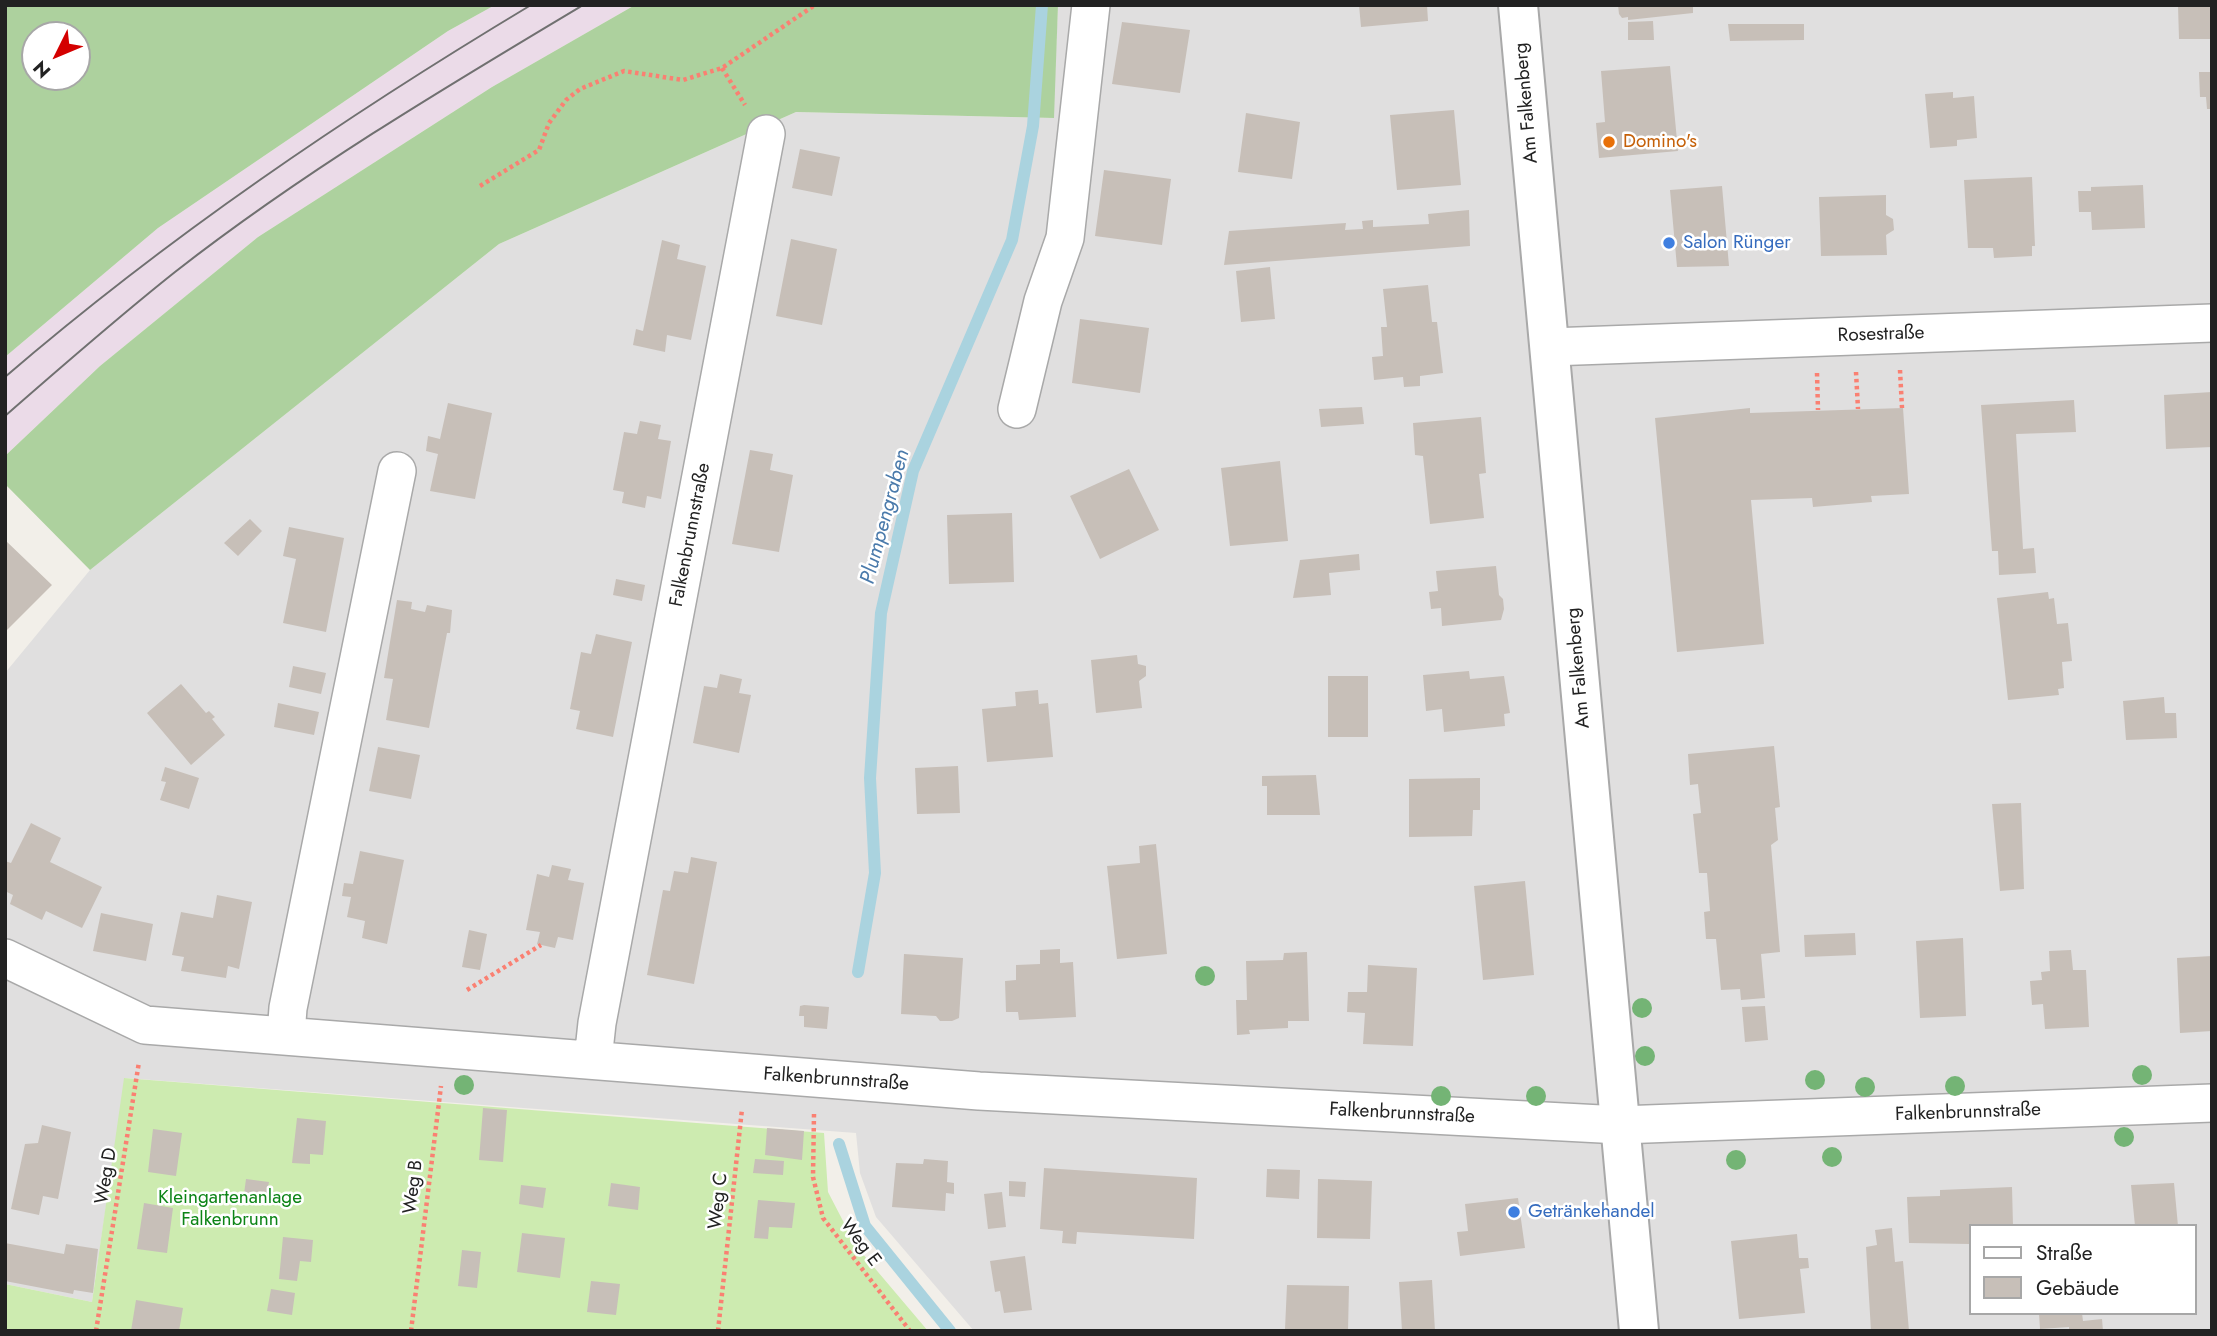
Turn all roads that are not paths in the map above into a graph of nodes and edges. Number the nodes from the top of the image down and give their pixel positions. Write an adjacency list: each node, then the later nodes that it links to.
1 (1091, 5): 6 (street)
2 (1518, 5): 5 (street, Am Falkenberg)
3 (766, 134): 10 (street, Falkenbrunnstraße)
4 (2212, 323): 5 (street, Rosestraße)
5 (1550, 347): 12 (street, Am Falkenberg)
6 (1017, 409)
7 (397, 471): 9 (street)
8 (5, 958): 9 (street, Falkenbrunnstraße)
9 (286, 1035): 10 (street, Falkenbrunnstraße)
10 (593, 1060): 12 (street, Falkenbrunnstraße)
11 (2212, 1103): 12 (street, Falkenbrunnstraße)
12 (1620, 1125): 13 (street, Am Falkenberg)
13 (1639, 1331)

